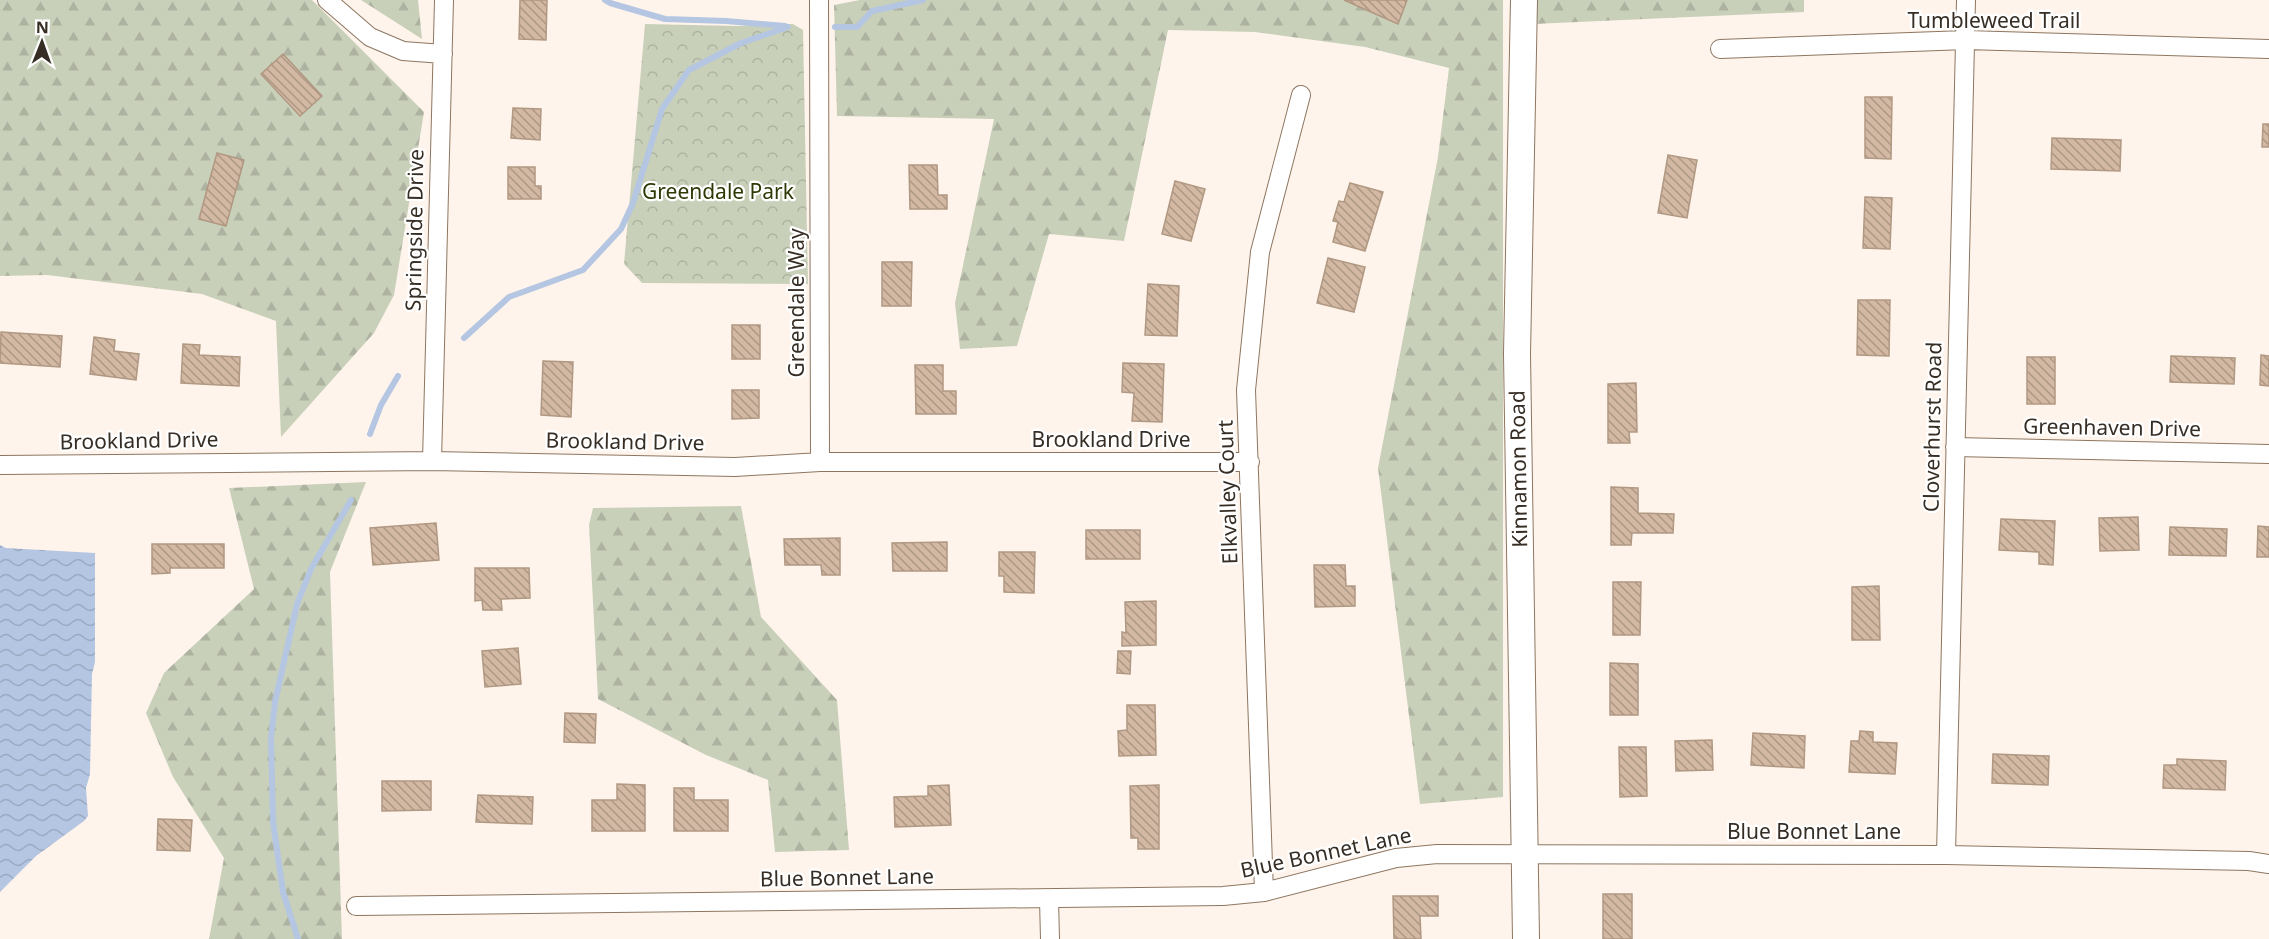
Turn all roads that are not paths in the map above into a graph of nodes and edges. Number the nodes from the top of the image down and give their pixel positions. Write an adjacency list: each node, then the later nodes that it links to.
1 (327, 0): 9 (street)
2 (444, 0): 9 (street, Springside Drive)
3 (819, 0): 14 (street, Greendale Way)
4 (1524, 0): 17 (main road, Kinnamon Road)
5 (1966, 0): 6 (street, Cloverhurst Road)
6 (1966, 40): 7 (street, Tumbleweed Trail); 8 (street, Tumbleweed Trail); 11 (street, Cloverhurst Road)
7 (1720, 49)
8 (2269, 49)
9 (443, 54): 13 (street, Springside Drive)
10 (1301, 95): 15 (street, Elkvalley Court)
11 (1955, 447): 12 (street, Greenhaven Drive); 18 (street, Cloverhurst Road)
12 (2269, 454)
13 (432, 461): 14 (street, Brookland Drive); 16 (street, Brookland Drive)
14 (820, 462): 15 (street, Brookland Drive)
15 (1250, 462): 20 (street, Elkvalley Court)
16 (0, 465)
17 (1525, 853): 18 (street, Blue Bonnet Lane); 20 (street, Blue Bonnet Lane); 24 (main road, Kinnamon Road)
18 (1946, 855): 19 (street, Blue Bonnet Lane)
19 (2269, 864)
20 (1264, 892): 21 (street, Blue Bonnet Lane)
21 (1049, 899): 22 (street, Blue Bonnet Lane); 23 (street)
22 (356, 906)
23 (1050, 939)
24 (1526, 939)

